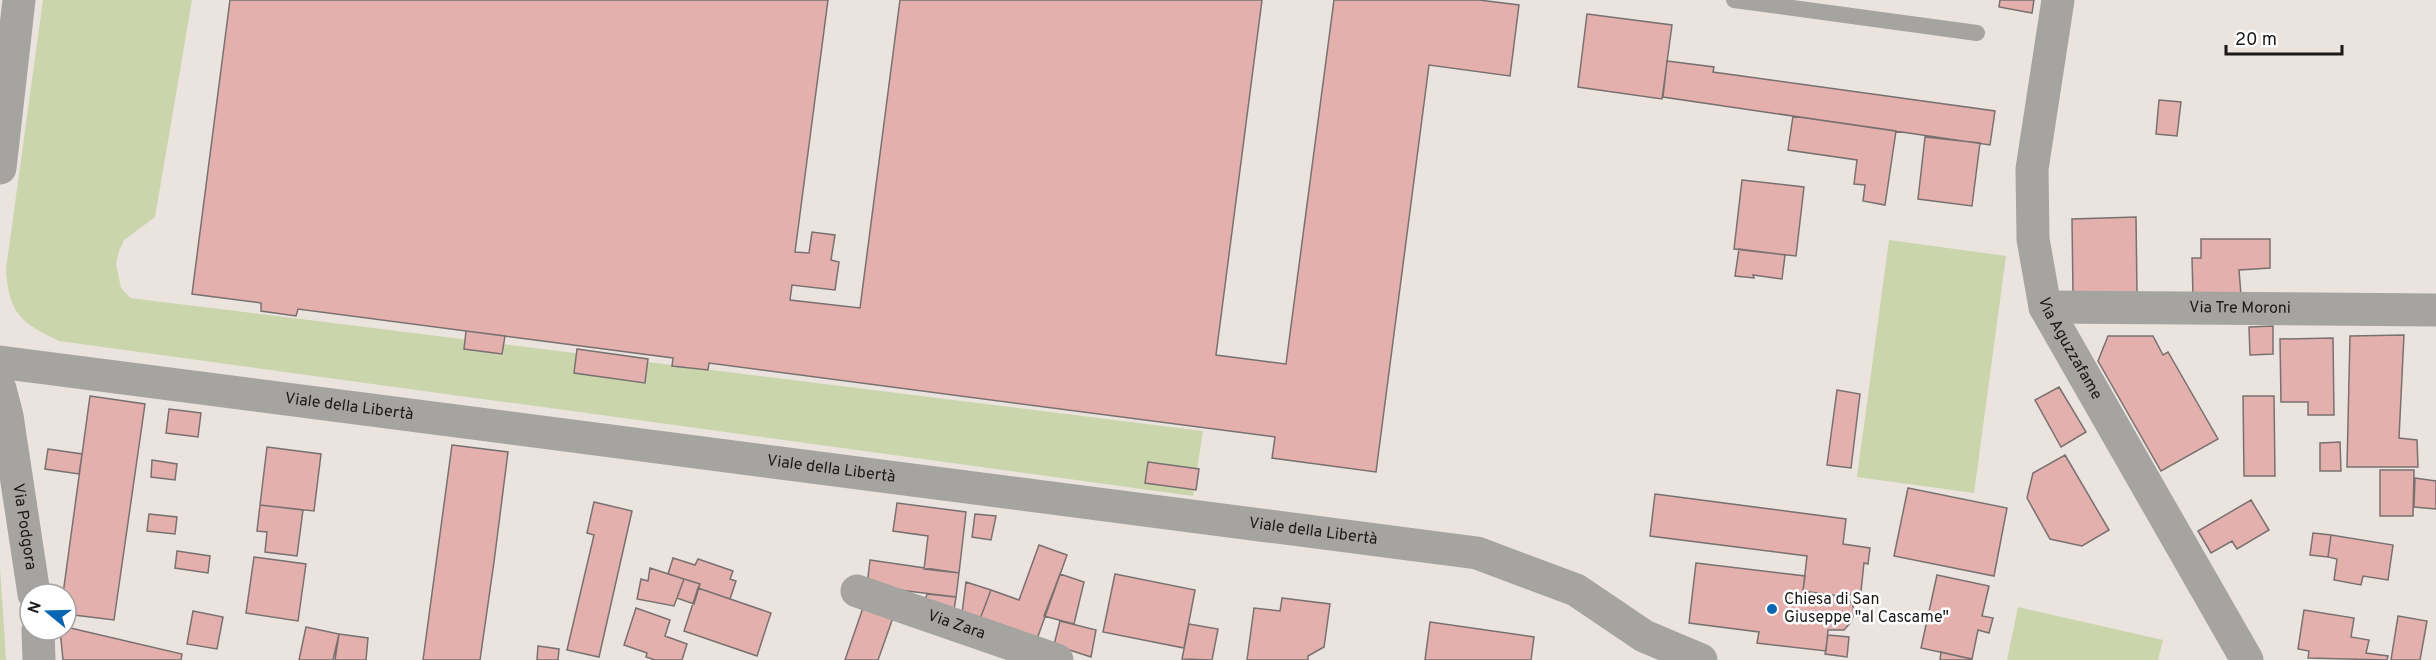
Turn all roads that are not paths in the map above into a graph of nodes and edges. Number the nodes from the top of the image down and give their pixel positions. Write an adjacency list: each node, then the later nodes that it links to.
1 (19, 0): 5 (street)
2 (1734, 0): 4 (lane)
3 (2058, 0): 6 (street, Via Aguzzafame)
4 (1977, 33)
5 (0, 168)
6 (2045, 307): 7 (street, Via Tre Moroni); 17 (street, Via Aguzzafame)
7 (2436, 310)
8 (0, 362): 13 (street, Viale della Libertà)
9 (2, 407): 10 (street, Via Podgora)
10 (32, 582)
11 (857, 591): 15 (street, Via Zara)
12 (38, 642): 14 (street)
13 (1645, 648): 16 (street, Viale della Libertà)
14 (39, 660)
15 (1057, 660)
16 (1701, 660)
17 (2247, 660)

